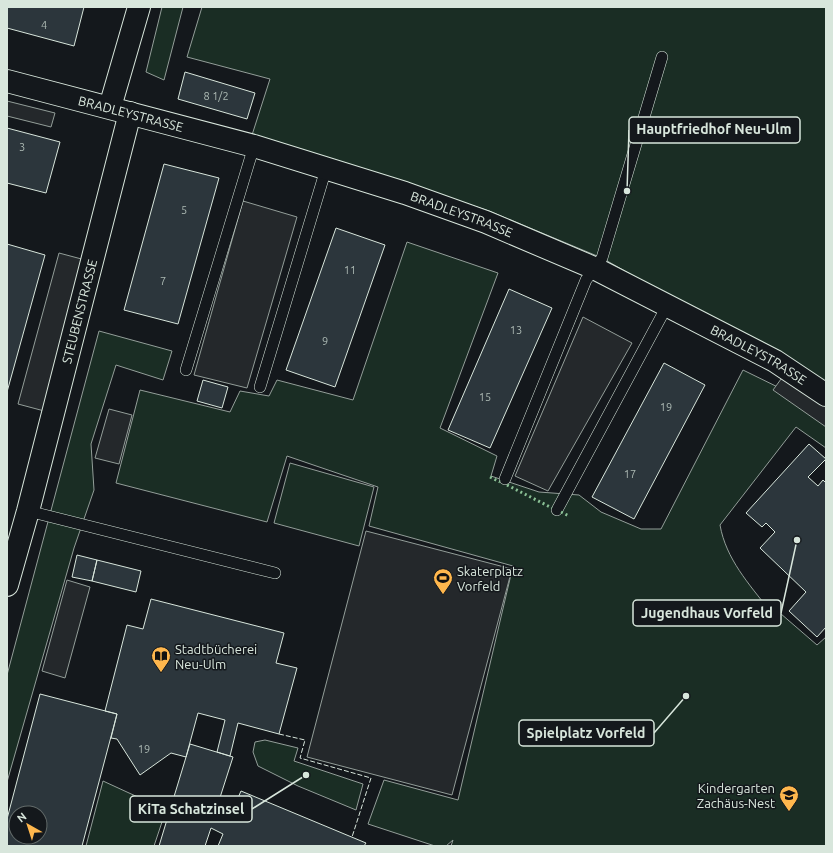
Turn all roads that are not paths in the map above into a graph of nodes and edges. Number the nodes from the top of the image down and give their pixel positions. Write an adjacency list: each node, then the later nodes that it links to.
1 (139, 7): 4 (street, STEUBENSTRASSE)
2 (662, 57): 7 (lane)
3 (7, 81): 4 (street, BRADLEYSTRASSE)
4 (120, 110): 5 (street, BRADLEYSTRASSE); 14 (street, STEUBENSTRASSE)
5 (254, 146): 6 (street, BRADLEYSTRASSE); 9 (lane)
6 (326, 169): 7 (street, BRADLEYSTRASSE); 10 (lane)
7 (594, 268): 8 (street, BRADLEYSTRASSE); 12 (lane)
8 (667, 306): 11 (street, BRADLEYSTRASSE); 13 (lane)
9 (186, 370)
10 (260, 387)
11 (826, 395)
12 (505, 479)
13 (557, 510)
14 (28, 511): 15 (street, STEUBENSTRASSE); 16 (lane)
15 (11, 555): 17 (street, STEUBENSTRASSE)
16 (275, 573)
17 (7, 585)

